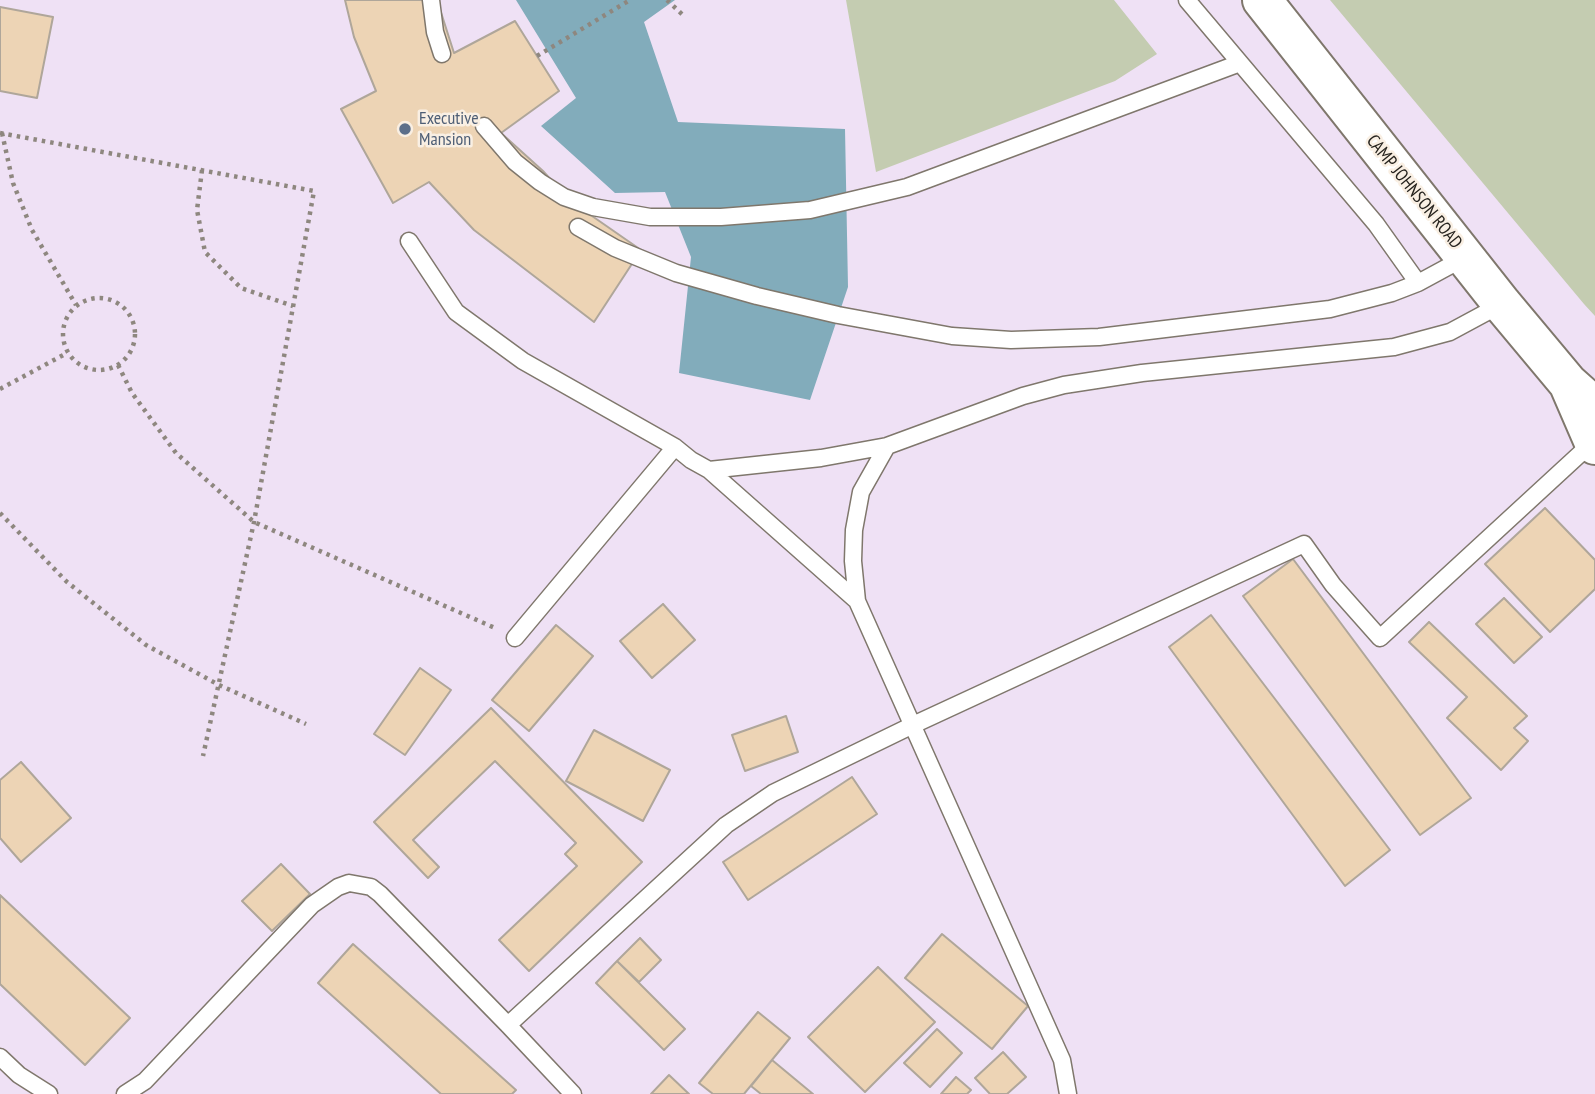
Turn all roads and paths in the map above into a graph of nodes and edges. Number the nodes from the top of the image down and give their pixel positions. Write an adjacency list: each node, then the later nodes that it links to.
1 (431, 0): 7 (lane)
2 (630, 0): 8 (path)
3 (667, 0): 6 (path)
4 (1187, 0): 9 (lane)
5 (1262, 0): 15 (main road, CAMP JOHNSON ROAD)
6 (685, 17)
7 (442, 54)
8 (537, 56)
9 (1240, 63): 10 (lane); 16 (lane)
10 (484, 126)
11 (1, 133): 12 (path); 18 (path)
12 (202, 170): 19 (path); 19 (path)
13 (578, 227): 16 (lane)
14 (409, 241): 25 (lane)
15 (1466, 256): 16 (lane); 17 (main road, CAMP JOHNSON ROAD)
16 (1418, 283)
17 (1502, 304): 23 (main road, CAMP JOHNSON ROAD); 24 (lane)
18 (76, 305): 20 (path); 21 (path)
19 (293, 306): 28 (path)
20 (67, 352): 21 (path); 22 (path)
21 (118, 365): 28 (path)
22 (0, 389)
23 (1588, 419): 33 (lane)
24 (887, 446): 26 (lane); 29 (lane)
25 (675, 447): 26 (lane); 30 (lane)
26 (709, 470): 29 (lane)
27 (0, 513): 31 (path)
28 (254, 522): 30 (path); 31 (path)
29 (857, 601): 33 (lane)
30 (515, 638)
31 (219, 685): 32 (path); 34 (path)
32 (306, 724)
33 (913, 725): 35 (lane); 40 (lane)
34 (203, 756)
35 (509, 1025): 38 (lane); 39 (lane)
36 (0, 1057): 37 (lane)
37 (49, 1094)
38 (125, 1094)
39 (573, 1094)
40 (1068, 1094)

